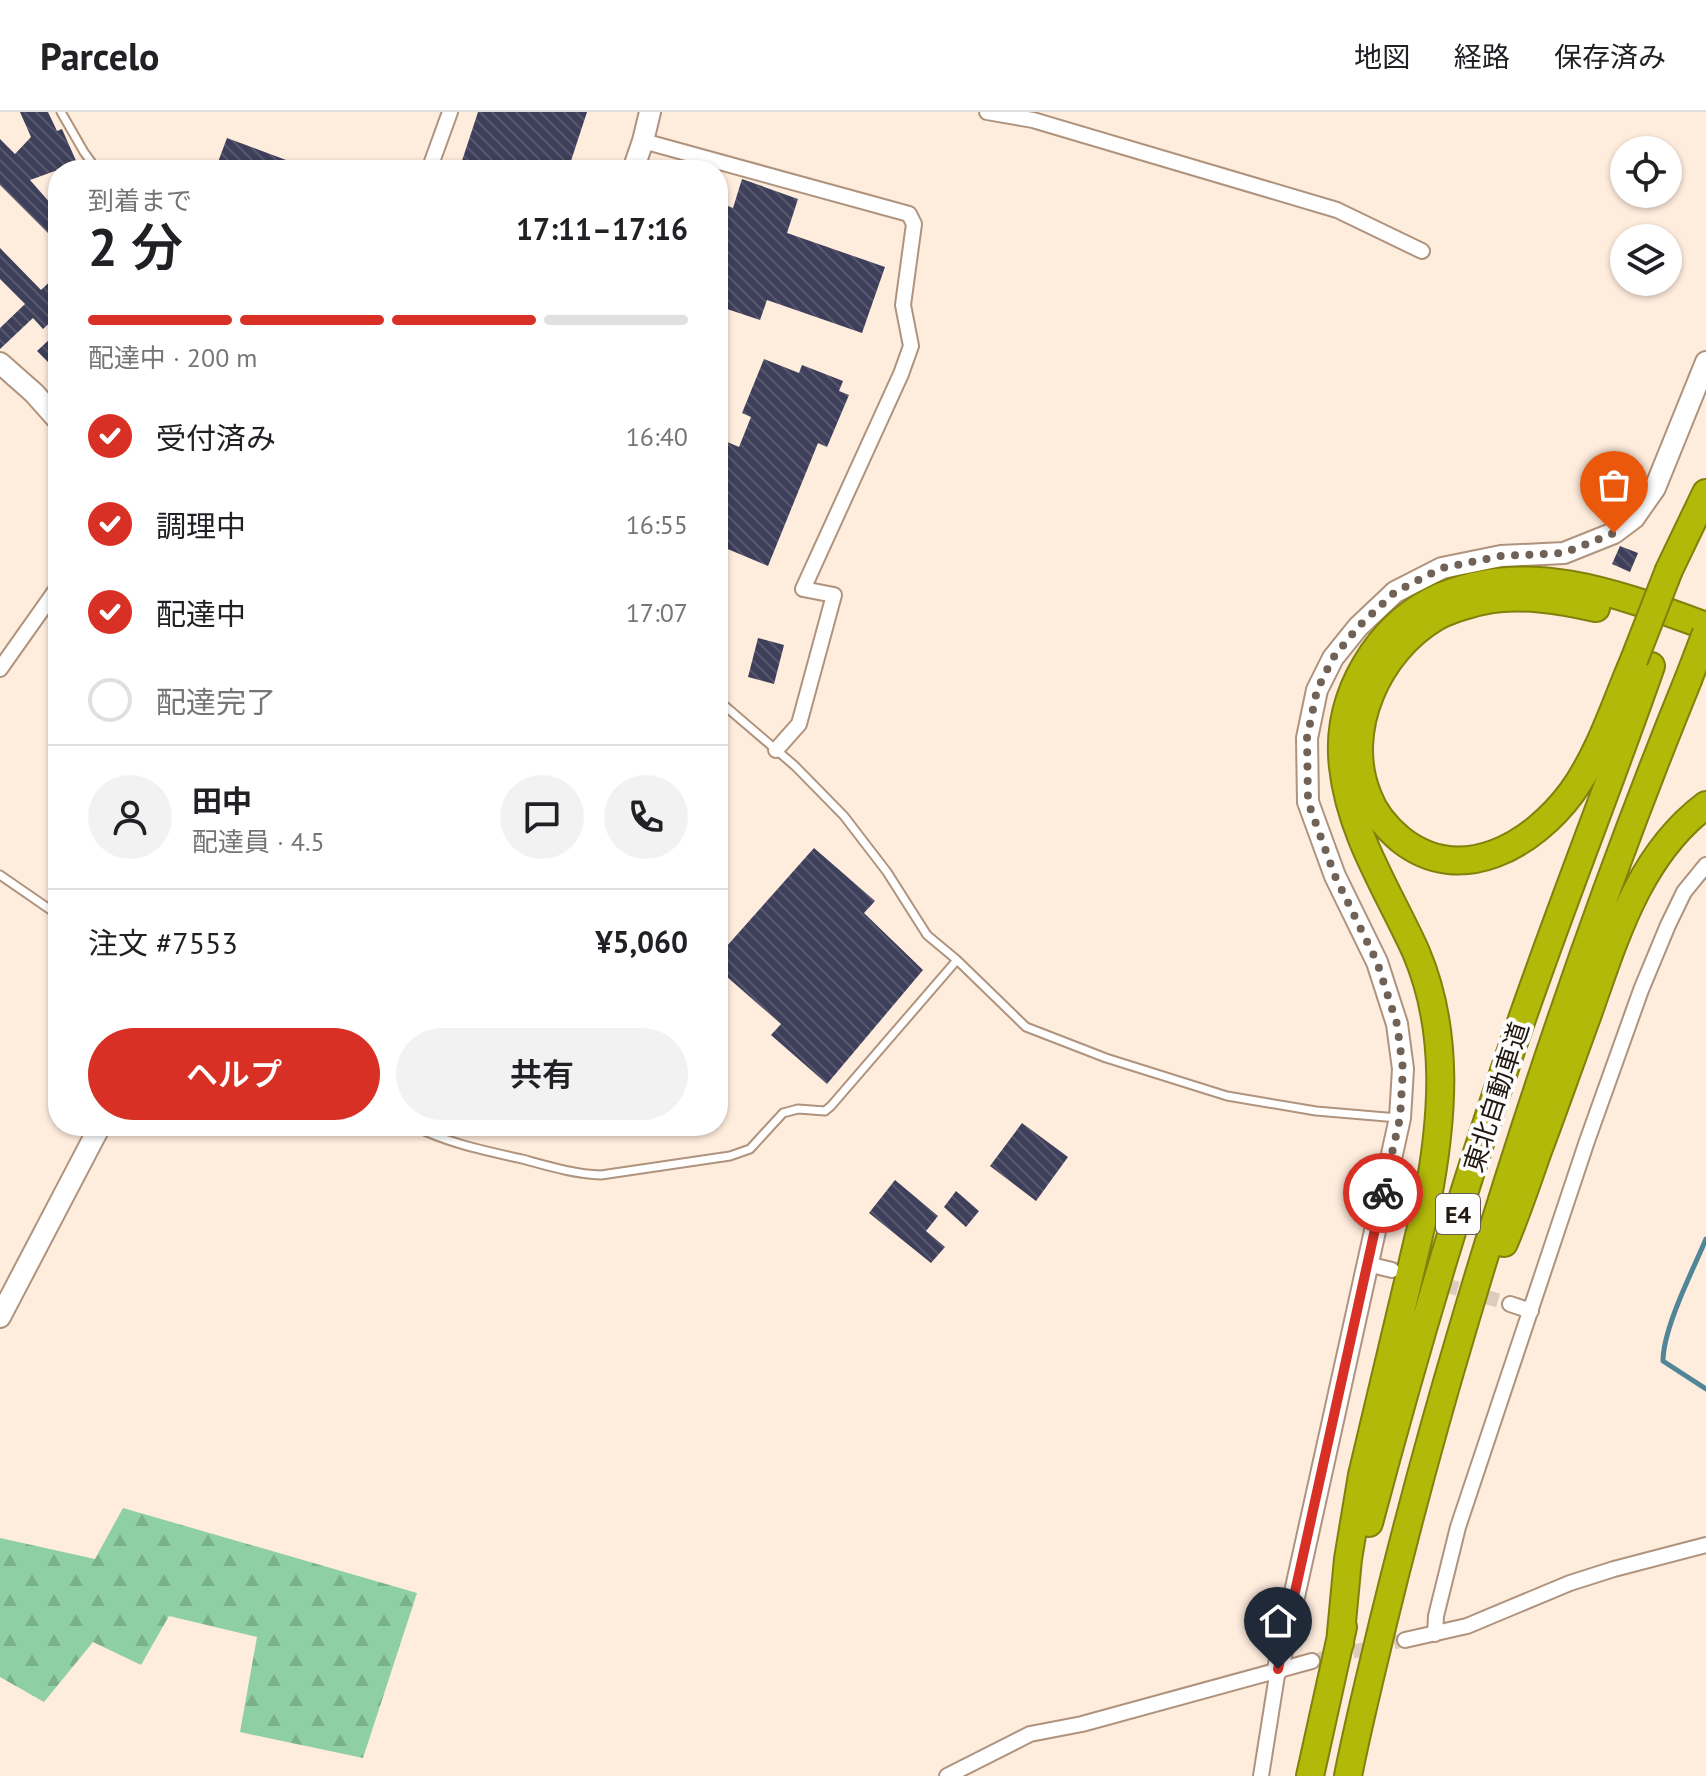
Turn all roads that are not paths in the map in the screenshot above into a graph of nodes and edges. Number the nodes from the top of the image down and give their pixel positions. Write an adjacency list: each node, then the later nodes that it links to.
1 (61, 112): 6 (lane)
2 (450, 112): 7 (street)
3 (650, 112): 5 (street)
4 (987, 112): 11 (street)
5 (643, 141): 8 (street); 9 (street)
6 (90, 160)
7 (433, 160)
8 (636, 160)
9 (712, 160)
10 (728, 164): 25 (street)
11 (1422, 251)
12 (1706, 362): 31 (street)
13 (0, 363): 14 (street)
14 (48, 409)
15 (1706, 493): 17 (highway)
16 (1706, 525): 17 (highway, 東北自動車道 / E4)
17 (1677, 574): 22 (highway, 東北自動車道 / E4)
18 (48, 601): 23 (street)
19 (1706, 626): 43 (highway)
20 (1706, 633): 39 (highway, 東北自動車道 / E4, bridge)
21 (1706, 644): 22 (highway)
22 (1642, 663): 43 (highway, 東北自動車道 / E4)
23 (0, 669)
24 (728, 709): 25 (lane)
25 (776, 750): 30 (lane)
26 (1706, 805): 39 (highway)
27 (1706, 865): 37 (street)
28 (0, 875): 29 (lane)
29 (48, 908)
30 (957, 960): 31 (lane); 33 (lane)
31 (1400, 1118): 34 (street)
32 (95, 1136): 38 (street)
33 (441, 1136)
34 (1367, 1264): 35 (street); 45 (street)
35 (1392, 1270)
36 (1510, 1304): 37 (street)
37 (1531, 1311): 41 (street)
38 (0, 1317)
39 (1455, 1356): 46 (highway, 東北自動車道 / E4)
40 (1706, 1545): 41 (street)
41 (1435, 1634): 42 (street)
42 (1405, 1640)
43 (1340, 1643): 49 (highway, 東北自動車道 / E4)
44 (1312, 1661): 45 (street)
45 (1278, 1669): 47 (street); 48 (street)
46 (1349, 1772)
47 (947, 1776)
48 (1261, 1776)
49 (1310, 1776)

